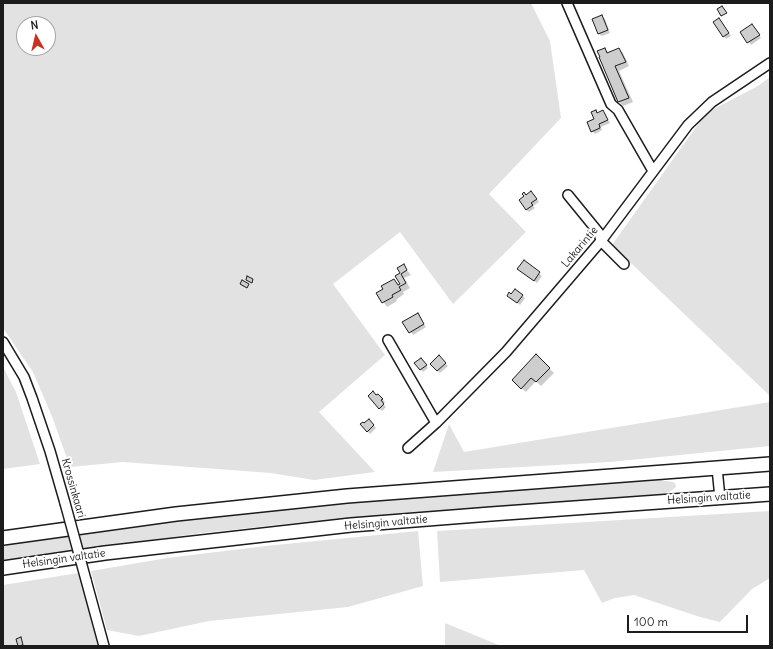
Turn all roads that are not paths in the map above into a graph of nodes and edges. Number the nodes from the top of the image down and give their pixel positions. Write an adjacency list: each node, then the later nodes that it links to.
1 (567, 3): 3 (street)
2 (770, 63): 3 (street, Lakarintie)
3 (653, 171): 5 (street, Lakarintie)
4 (568, 195): 5 (street)
5 (601, 241): 6 (street); 9 (street, Lakarintie)
6 (624, 264)
7 (388, 340): 9 (street)
8 (3, 342): 17 (street, Krossinkaari, bridge)
9 (436, 424): 10 (street, Lakarintie)
10 (408, 448)
11 (770, 464): 12 (highway)
12 (717, 468): 14 (street); 15 (highway)
13 (770, 494): 14 (highway, Helsingin valtatie)
14 (720, 498): 16 (highway, Helsingin valtatie)
15 (3, 538)
16 (3, 568)
17 (104, 646)

